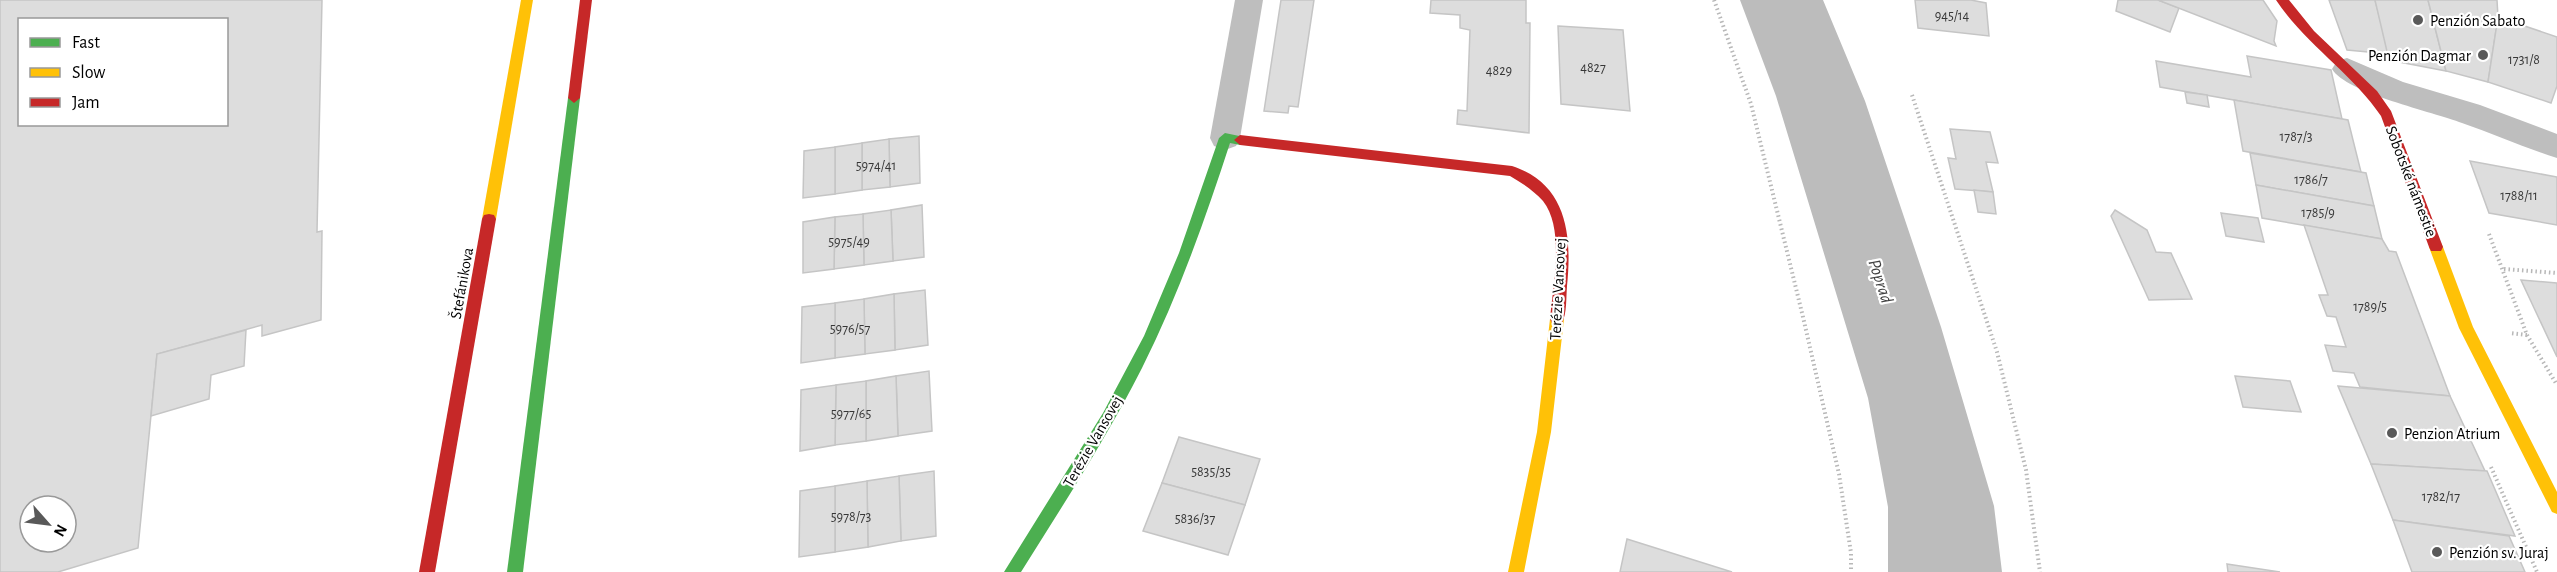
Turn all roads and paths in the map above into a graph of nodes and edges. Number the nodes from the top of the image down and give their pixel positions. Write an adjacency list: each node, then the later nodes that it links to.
1 (527, 0): 17 (street, Štefánikova)
2 (586, 0): 18 (street)
3 (1249, 0): 8 (street, Terézie Vansovej)
4 (1714, 0): 21 (path)
5 (2282, 0): 6 (street, Sobotské námestie)
6 (2347, 69): 9 (street); 16 (street, Sobotské námestie)
7 (1912, 95): 22 (path)
8 (1225, 138): 19 (street, Terézie Vansovej); 20 (street, Terézie Vansovej)
9 (2557, 146)
10 (2489, 234): 11 (path)
11 (2504, 270): 12 (path); 14 (path)
12 (2557, 273)
13 (2508, 333): 14 (path)
14 (2527, 335): 15 (path)
15 (2557, 385)
16 (2557, 507)
17 (427, 572)
18 (515, 572)
19 (1012, 572)
20 (1516, 572)
21 (1851, 572)
22 (2040, 572)

